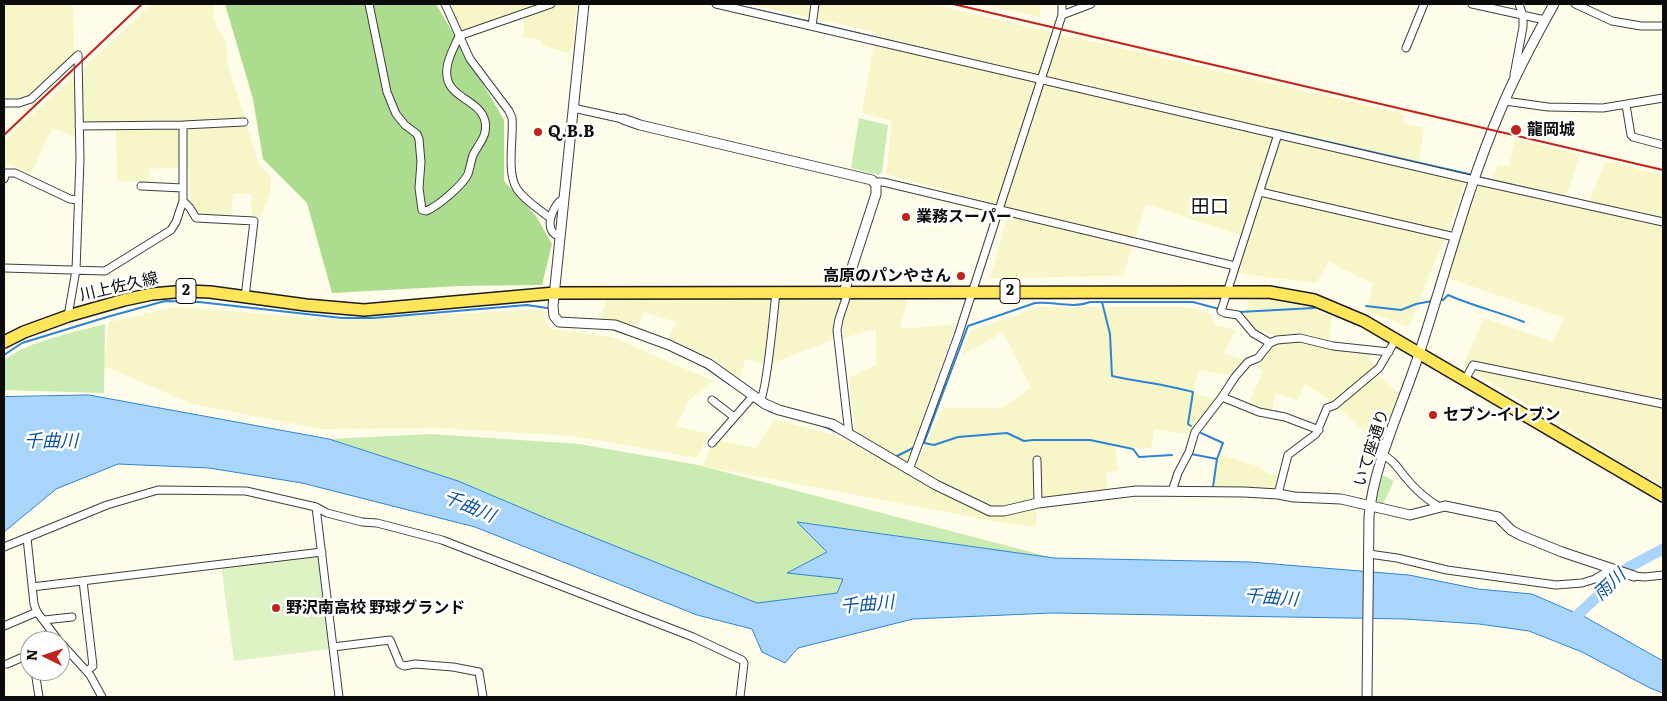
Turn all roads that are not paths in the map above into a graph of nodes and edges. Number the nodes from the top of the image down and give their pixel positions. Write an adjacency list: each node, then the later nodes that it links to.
1 (369, 4): 19 (street)
2 (446, 4): 19 (street)
3 (551, 4): 19 (street)
4 (584, 4): 27 (street)
5 (716, 4): 17 (street)
6 (815, 4): 17 (street)
7 (1062, 4): 15 (street)
8 (1091, 4): 15 (street)
9 (1424, 4): 20 (street)
10 (1472, 4): 14 (street)
11 (1520, 4): 14 (street)
12 (1554, 4): 16 (street, いて座通り)
13 (1575, 4): 18 (street)
14 (1522, 14): 16 (street); 21 (street)
15 (1062, 15): 22 (street)
16 (1545, 20): 21 (street, いて座通り)
17 (812, 24): 22 (street)
18 (1663, 26)
19 (459, 36): 44 (street)
20 (1406, 48)
21 (1516, 77): 24 (street, いて座通り)
22 (1041, 80): 32 (street); 43 (street)
23 (1663, 98): 26 (street)
24 (1505, 101): 26 (street); 35 (street, いて座通り)
25 (4, 103): 31 (street)
26 (1626, 105): 33 (street)
27 (573, 108): 28 (street); 40 (street)
28 (623, 119): 36 (street)
29 (244, 122): 30 (street)
30 (183, 125): 31 (street); 38 (street)
31 (79, 126): 41 (street)
32 (1278, 134): 35 (street); 39 (street)
33 (1663, 145)
34 (4, 179): 41 (street)
35 (1474, 180): 45 (street); 47 (street, いて座通り)
36 (875, 182): 43 (street); 53 (street)
37 (141, 186): 38 (street)
38 (183, 188): 42 (street)
39 (1260, 192): 47 (street); 48 (street)
40 (563, 199): 44 (street); 46 (street)
41 (78, 200): 50 (street)
42 (183, 201): 50 (street); 56 (street)
43 (999, 210): 48 (street); 54 (street)
44 (550, 218): 46 (street)
45 (1663, 222)
46 (560, 236): 55 (street)
47 (1456, 237): 62 (street, いて座通り)
48 (1235, 266): 51 (street)
49 (4, 268): 50 (street)
50 (76, 270): 57 (street)
51 (1227, 291): 54 (main road, 2); 58 (main road, 2); 60 (street)
52 (776, 292): 53 (main road, 2); 55 (main road, 2); 65 (street)
53 (846, 292): 54 (main road, 2); 70 (street)
54 (972, 292): 74 (street)
55 (555, 293): 56 (main road, 川上佐久線 / 2); 65 (street)
56 (245, 297): 57 (main road, 川上佐久線 / 2)
57 (68, 316): 59 (main road, 川上佐久線 / 2)
58 (1396, 339): 61 (street); 62 (main road, 2)
59 (4, 342)
60 (1270, 343): 61 (street); 64 (street)
61 (1389, 352): 69 (street)
62 (1419, 353): 63 (main road, 2); 72 (street, いて座通り)
63 (1465, 380): 67 (street); 77 (main road, 2)
64 (1222, 397): 69 (street); 75 (street)
65 (756, 398): 68 (street); 70 (street)
66 (712, 400): 68 (street)
67 (1663, 404)
68 (734, 417): 71 (street)
69 (1318, 430): 76 (street)
70 (849, 434): 74 (street)
71 (712, 443)
72 (1383, 455): 79 (street, いて座通り); 81 (street)
73 (1037, 460): 78 (street)
74 (909, 470): 78 (street)
75 (1172, 491): 76 (street); 78 (street)
76 (1278, 494): 79 (street)
77 (1663, 496)
78 (1038, 503)
79 (1370, 505): 81 (street); 85 (street, いて座通り)
80 (316, 507): 82 (street); 84 (street); 106 (street)
81 (1440, 507): 86 (street)
82 (27, 538): 83 (street); 90 (street)
83 (4, 547)
84 (322, 552): 89 (street); 96 (street)
85 (1369, 558): 86 (street); 107 (street, いて座通り)
86 (1612, 569): 88 (street)
87 (1663, 575): 88 (street)
88 (1634, 576)
89 (83, 581): 90 (street); 100 (street)
90 (32, 587): 91 (street)
91 (37, 612): 93 (street); 94 (street)
92 (72, 617): 93 (street)
93 (44, 620): 95 (street)
94 (4, 626)
95 (52, 631)
96 (333, 648): 104 (street); 105 (street)
97 (70, 653): 100 (street)
98 (20, 658): 99 (street)
99 (7, 664)
100 (87, 671): 103 (street)
101 (36, 681): 102 (street)
102 (39, 697)
103 (102, 697)
104 (339, 697)
105 (483, 697)
106 (740, 697)
107 (1366, 697)

